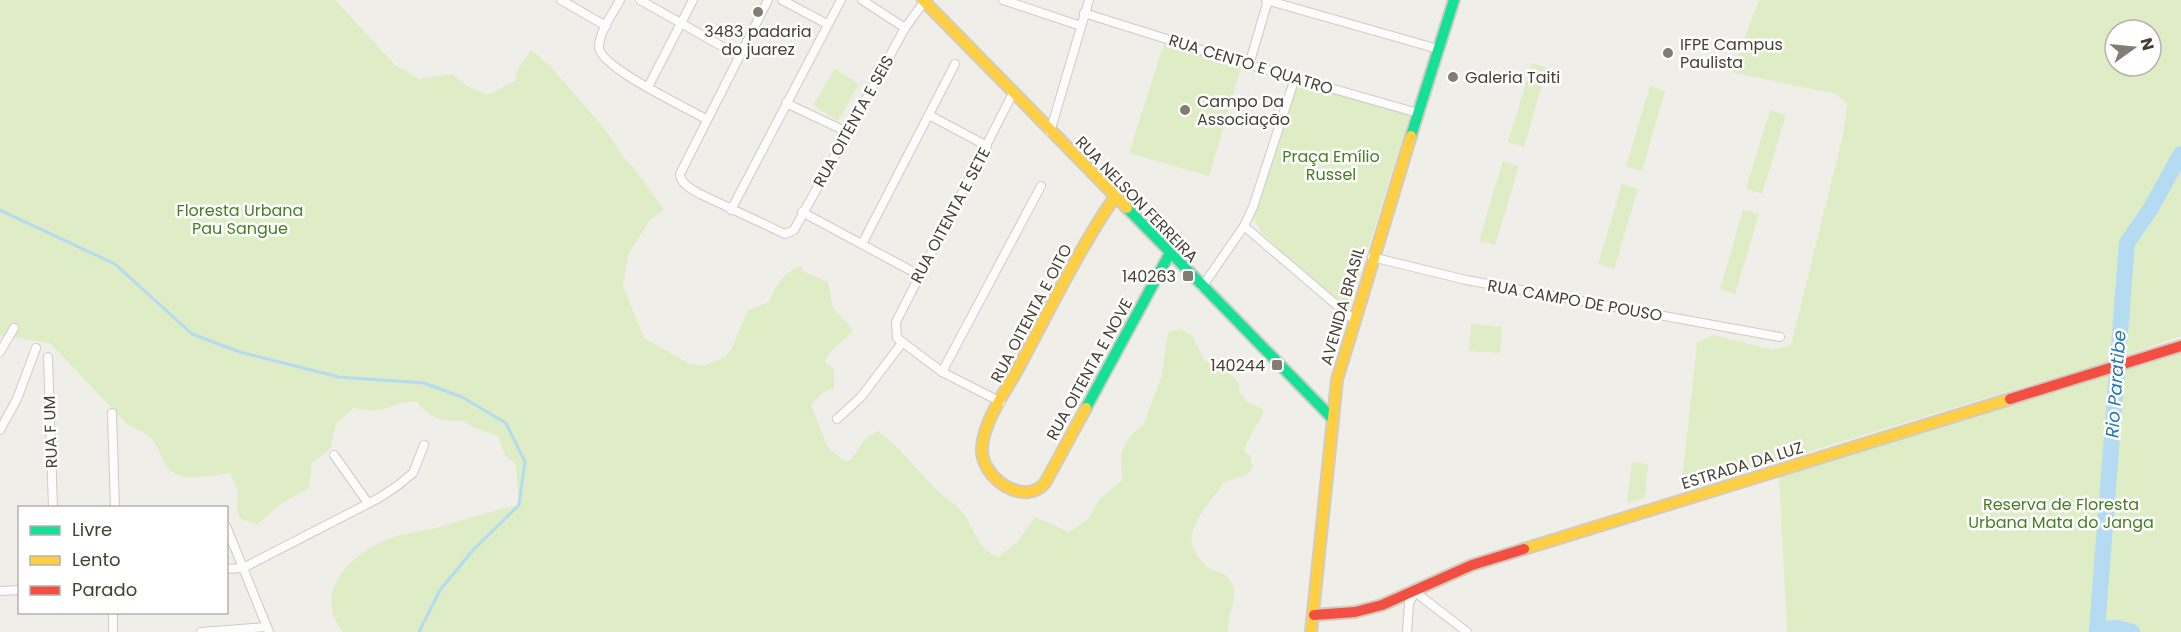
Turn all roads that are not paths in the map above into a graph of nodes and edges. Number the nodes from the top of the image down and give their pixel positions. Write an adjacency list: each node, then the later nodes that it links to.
1 (561, 0): 17 (street)
2 (620, 0): 17 (street)
3 (640, 0): 15 (street)
4 (693, 0): 15 (street)
5 (768, 0): 21 (street)
6 (782, 0): 16 (street)
7 (841, 0): 16 (street)
8 (862, 0): 19 (street)
9 (1003, 0): 18 (street)
10 (1089, 0): 14 (street)
11 (1268, 0): 20 (street); 23 (street)
12 (1454, 0): 20 (main road, AVENIDA BRASIL)
13 (923, 1): 19 (street, RUA OITENTA E SEIS); 26 (main road, RUA NELSON FERREIRA)
14 (1084, 14): 18 (street); 23 (street, RUA CENTO E QUATRO)
15 (681, 23): 21 (street); 25 (street)
16 (827, 24): 27 (street)
17 (606, 26): 25 (street)
18 (1081, 26): 32 (street)
19 (905, 28): 31 (street, RUA OITENTA E SEIS)
20 (1438, 50): 28 (main road, AVENIDA BRASIL)
21 (739, 56): 30 (street)
22 (955, 64): 29 (street)
23 (1249, 65): 24 (street, RUA CENTO E QUATRO)
24 (1295, 78): 28 (street, RUA CENTO E QUATRO); 38 (street)
25 (648, 87): 30 (street)
26 (1013, 93): 32 (main road, RUA NELSON FERREIRA); 33 (street, RUA OITENTA E SETE)
27 (786, 103): 31 (street); 36 (street)
28 (1418, 113): 41 (main road, AVENIDA BRASIL)
29 (929, 115): 33 (street); 39 (street)
30 (706, 118): 36 (street)
31 (847, 132): 37 (street, RUA OITENTA E SEIS)
32 (1050, 132): 35 (main road, RUA NELSON FERREIRA)
33 (987, 146): 42 (street, RUA OITENTA E SETE)
34 (1041, 186): 52 (street)
35 (1114, 198): 40 (main road, RUA NELSON FERREIRA); 53 (main road, RUA OITENTA E OITO)
36 (731, 210): 37 (street, RUA OITENTA E SEIS)
37 (802, 212): 39 (street)
38 (1244, 226): 43 (street); 44 (street)
39 (862, 244): 42 (street)
40 (1170, 253): 43 (main road, RUA NELSON FERREIRA); 59 (main road, RUA OITENTA E NOVE)
41 (1372, 257): 44 (main road, AVENIDA BRASIL); 46 (street, RUA CAMPO DE POUSO)
42 (919, 274): 47 (street, RUA OITENTA E SETE)
43 (1202, 287): 55 (main road, RUA NELSON FERREIRA)
44 (1353, 319): 55 (main road, AVENIDA BRASIL)
45 (14, 328): 50 (street)
46 (1780, 337)
47 (899, 341): 52 (street); 56 (street)
48 (2181, 346): 69 (main road, ESTRADA DA LUZ)
49 (36, 348): 57 (street)
50 (0, 352)
51 (48, 357): 62 (street, RUA F UM)
52 (942, 372): 53 (street)
53 (1001, 402): 59 (main road, RUA OITENTA E OITO)
54 (112, 413): 63 (street)
55 (1332, 418): 71 (main road, AVENIDA BRASIL)
56 (837, 419)
57 (0, 430)
58 (424, 445): 61 (street)
59 (982, 446)
60 (334, 455): 61 (street)
61 (368, 503): 65 (street)
62 (53, 506)
63 (115, 506)
64 (228, 531): 65 (street)
65 (243, 568): 66 (street); 72 (street)
66 (228, 569)
67 (18, 590): 68 (street)
68 (0, 591)
69 (1415, 592): 71 (main road, ESTRADA DA LUZ); 76 (street); 77 (street)
70 (113, 614): 73 (street)
71 (1314, 615): 75 (main road, AVENIDA BRASIL)
72 (268, 629): 74 (street)
73 (113, 632)
74 (201, 632)
75 (1311, 632)
76 (1407, 632)
77 (1467, 632)

